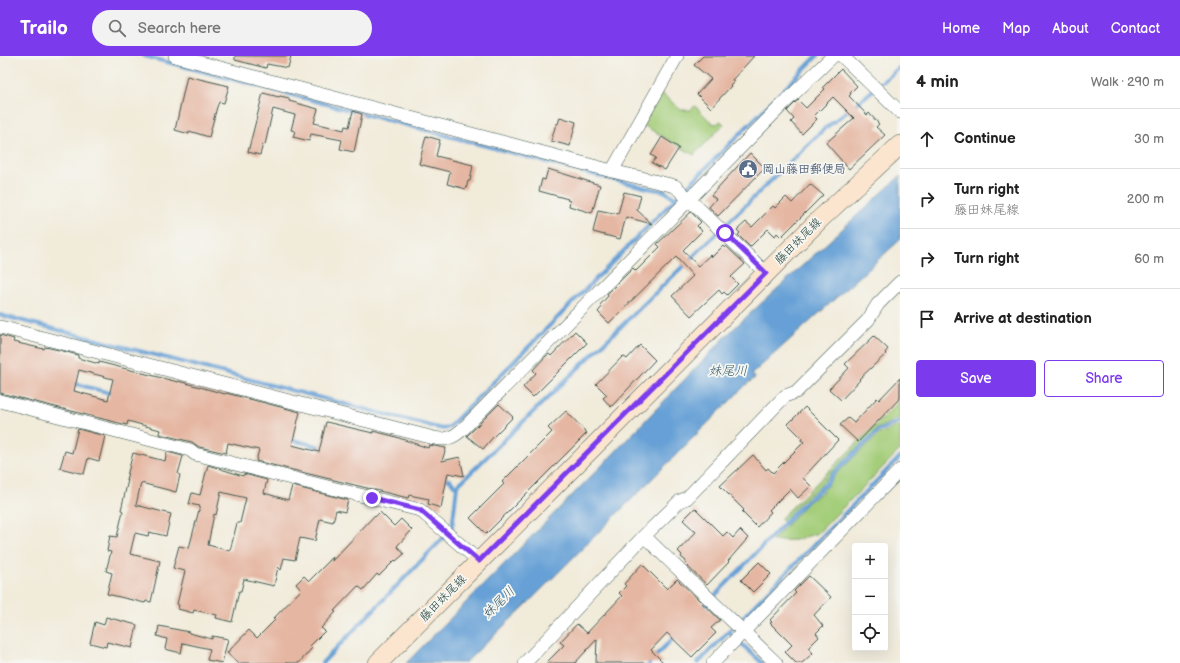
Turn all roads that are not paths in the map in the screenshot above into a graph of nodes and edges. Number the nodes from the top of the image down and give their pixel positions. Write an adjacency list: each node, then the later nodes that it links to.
1 (175, 56): 7 (street)
2 (677, 56): 7 (street)
3 (833, 56): 8 (street)
4 (842, 56): 5 (street)
5 (900, 112)
6 (900, 145): 9 (main road, 藤田妹尾線)
7 (612, 171): 8 (street)
8 (684, 194): 9 (street); 11 (street)
9 (766, 273): 15 (main road, 藤田妹尾線)
10 (900, 282): 14 (street)
11 (0, 327)
12 (0, 401): 15 (street)
13 (900, 470): 16 (street)
14 (644, 536): 16 (street); 18 (street)
15 (479, 561): 17 (main road, 藤田妹尾線)
16 (737, 631): 19 (street); 20 (street)
17 (378, 663)
18 (525, 663)
19 (713, 663)
20 (776, 663)

